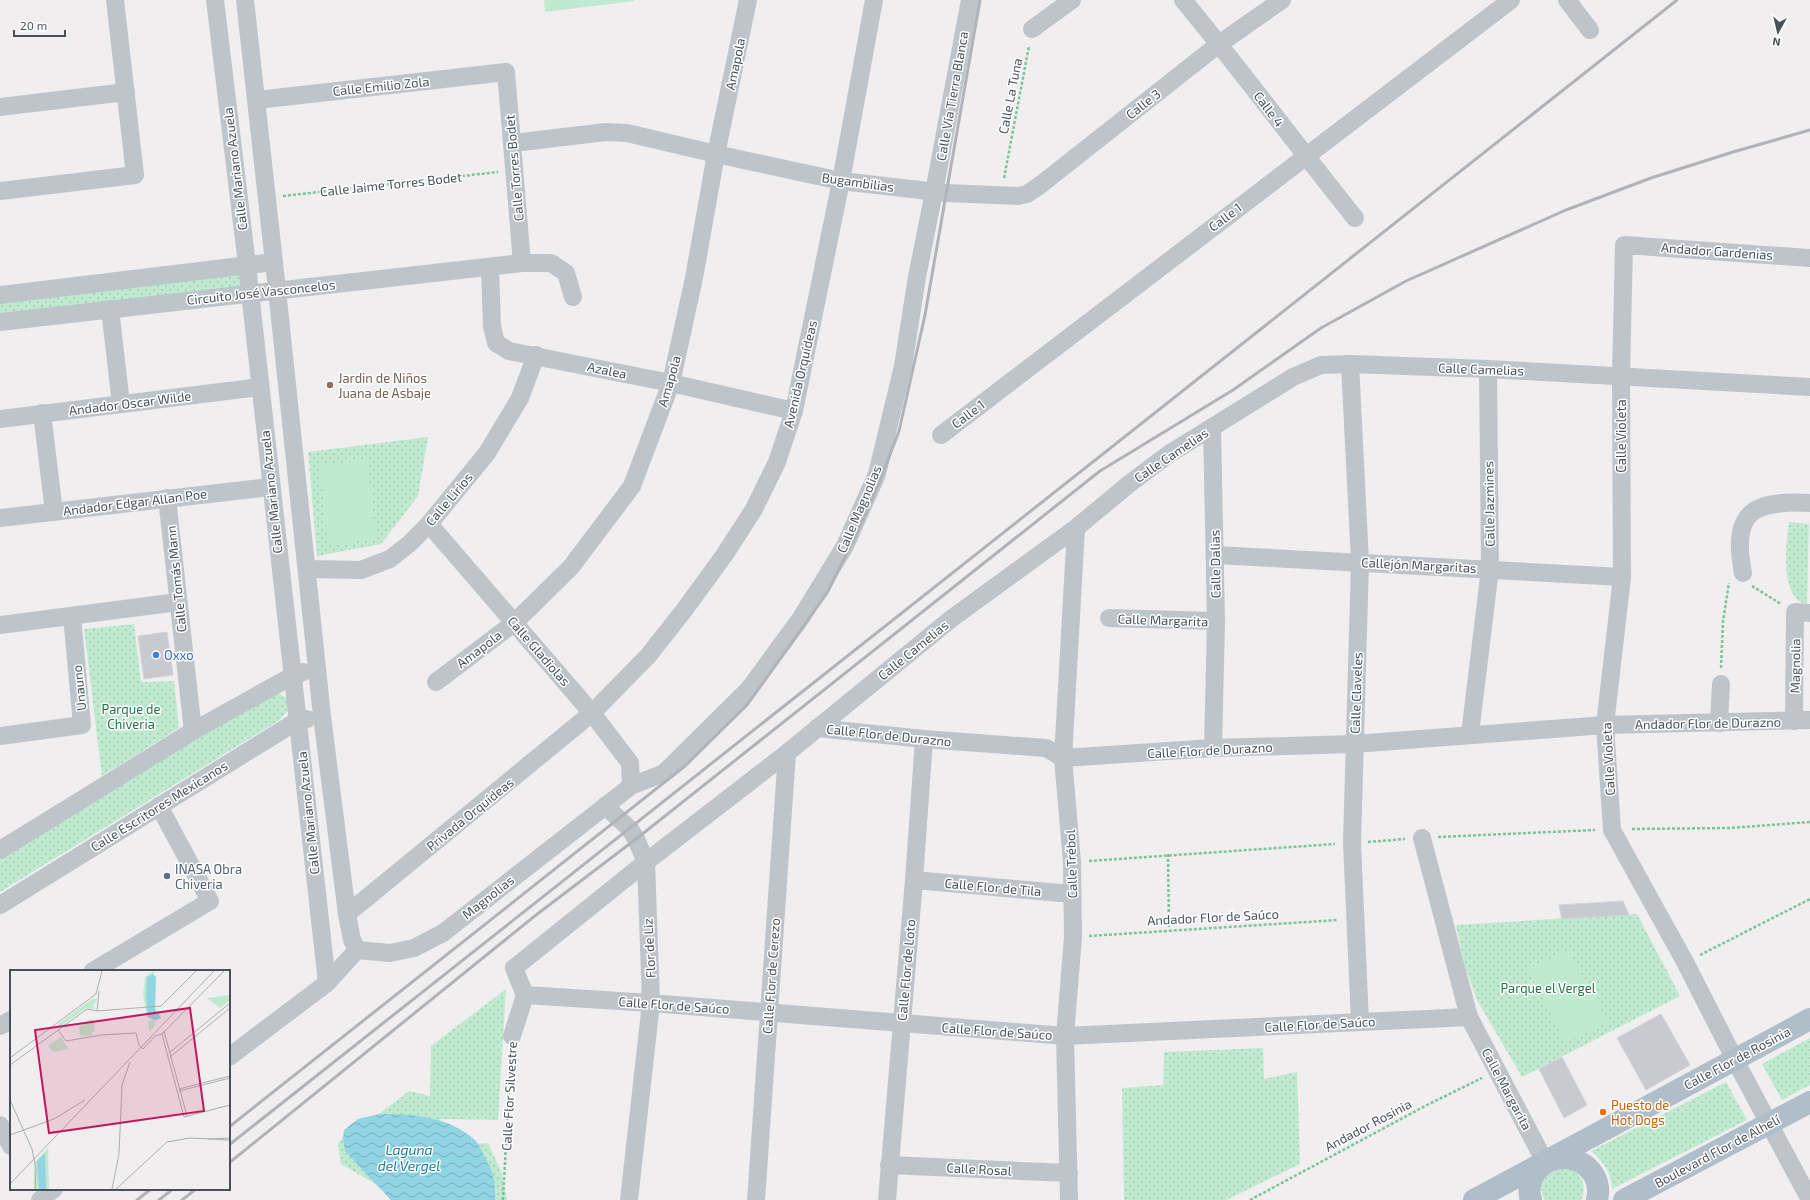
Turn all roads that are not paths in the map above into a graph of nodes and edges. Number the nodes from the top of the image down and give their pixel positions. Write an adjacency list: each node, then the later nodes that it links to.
1 (115, 0): 16 (street)
2 (215, 0): 31 (street, Calle Mariano Azuela)
3 (244, 0): 17 (street, Calle Mariano Azuela)
4 (748, 0): 20 (street, Amapola)
5 (874, 0): 22 (street, Avenida Orquídeas)
6 (970, 0): 24 (street, Calle Vía Tierra Blanca)
7 (1072, 0): 12 (street)
8 (1183, 0): 14 (street, Calle 4)
9 (1282, 0): 14 (street, Calle 3)
10 (1510, 0): 21 (street, Calle 1)
11 (1567, 0): 13 (street)
12 (1032, 29)
13 (1590, 30)
14 (1220, 44): 21 (street, Calle 4); 25 (street, Calle 3)
15 (506, 72): 17 (street, Calle Emilio Zola); 19 (street, Calle Torres Bodet)
16 (126, 92): 18 (street); 23 (street)
17 (256, 100): 29 (street, Calle Mariano Azuela)
18 (0, 107)
19 (513, 144): 20 (street); 30 (street, Calle Torres Bodet)
20 (716, 154): 22 (street, Bugambilias); 43 (street, Amapola)
21 (1305, 156): 26 (street, Calle 4); 51 (street, Calle 1)
22 (841, 181): 24 (street, Bugambilias); 47 (street, Avenida Orquídeas)
23 (0, 191)
24 (934, 192): 25 (street, Bugambilias); 91 (street, Calle Magnolias)
25 (1001, 196)
26 (1355, 218)
27 (1624, 244): 28 (street, Andador Gardenias); 42 (street, Calle Violeta)
28 (1810, 258)
29 (274, 262): 31 (street); 33 (street, Calle Mariano Azuela)
30 (522, 263): 32 (street, Circuito José Vasconcelos); 36 (street, Circuito José Vasconcelos)
31 (247, 265): 34 (street, Calle Mariano Azuela); 35 (street)
32 (490, 268): 33 (street, Circuito José Vasconcelos); 39 (street, Azalea)
33 (277, 290): 34 (street, Circuito José Vasconcelos); 62 (street, Calle Mariano Azuela)
34 (250, 293): 37 (street, Circuito José Vasconcelos); 44 (street, Calle Mariano Azuela)
35 (0, 295)
36 (573, 297)
37 (110, 309): 38 (street, Circuito José Vasconcelos); 46 (street)
38 (0, 322)
39 (536, 355): 43 (street, Azalea); 57 (street, Calle Lirios)
40 (1350, 364): 41 (street, Calle Camelias); 50 (street, Calle Camelias); 60 (street, Calle Claveles)
41 (1488, 369): 42 (street, Calle Camelias); 63 (street, Calle Jazmines)
42 (1621, 375): 45 (street, Calle Camelias); 64 (street, Calle Violeta)
43 (671, 383): 47 (street, Azalea); 70 (street, Amapola)
44 (260, 387): 46 (street, Andador Oscar Wilde); 52 (street, Calle Mariano Azuela)
45 (1810, 387)
46 (121, 404): 48 (street, Andador Oscar Wilde)
47 (794, 411): 76 (street, Avenida Orquídeas)
48 (42, 414): 49 (street, Andador Oscar Wilde); 55 (street)
49 (0, 419)
50 (1212, 427): 58 (street, Calle Camelias); 59 (street, Calle Dalias)
51 (941, 435)
52 (270, 486): 53 (street, Andador Edgar Allan Poe); 73 (street, Calle Mariano Azuela)
53 (167, 498): 55 (street, Andador Edgar Allan Poe); 65 (street, Calle Tomás Mann)
54 (1810, 503): 61 (street)
55 (54, 512): 56 (street, Andador Edgar Allan Poe)
56 (0, 518)
57 (429, 524): 62 (street, Calle Lirios); 70 (street, Calle Gladiolas)
58 (1076, 528): 82 (street, Calle Camelias); 90 (street, Calle Trébol)
59 (1216, 555): 60 (street, Callejón Margaritas); 69 (street, Calle Dalias)
60 (1360, 562): 63 (street, Callejón Margaritas); 87 (street, Calle Claveles)
61 (1741, 565)
62 (307, 569): 72 (street, Calle Mariano Azuela)
63 (1490, 569): 64 (street, Callejón Margaritas); 84 (street, Calle Jazmines)
64 (1622, 577): 81 (street, Calle Violeta)
65 (178, 602): 67 (street); 83 (street, Calle Tomás Mann)
66 (1803, 613): 78 (street, Magnolia)
67 (72, 616): 71 (street); 85 (street, Unauno)
68 (1109, 618): 69 (street, Calle Margarita)
69 (1216, 622): 88 (street, Calle Dalias)
70 (514, 623): 74 (street, Amapola); 76 (street, Calle Gladiolas)
71 (0, 625)
72 (317, 668): 73 (street); 77 (street, Calle Mariano Azuela)
73 (292, 676): 79 (street, Calle Mariano Azuela); 83 (street)
74 (436, 682)
75 (1721, 684): 80 (street)
76 (592, 713): 91 (street, Calle Gladiolas); 100 (street, Privada Orquídeas)
77 (322, 716): 79 (street, Calle Escritores Mexicanos); 100 (street, Calle Mariano Azuela)
78 (1802, 720): 80 (street, Andador Flor de Durazno)
79 (297, 721): 92 (street, Calle Escritores Mexicanos); 103 (street, Calle Mariano Azuela)
80 (1719, 723): 81 (street, Andador Flor de Durazno)
81 (1605, 725): 84 (street, Calle Flor de Durazno); 116 (street, Calle Violeta)
82 (817, 728): 86 (street, Calle Flor de Durazno); 89 (street, Calle Camelias)
83 (193, 731): 95 (street)
84 (1470, 734): 87 (street, Calle Flor de Durazno)
85 (0, 736)
86 (924, 739): 90 (street, Calle Flor de Durazno); 97 (street, Calle Flor de Loto)
87 (1354, 744): 88 (street, Calle Flor de Durazno); 110 (street, Calle Claveles)
88 (1213, 748): 90 (street, Calle Flor de Durazno)
89 (787, 753): 96 (street, Calle Camelias); 106 (street, Calle Flor de Cerezo)
90 (1063, 758): 98 (street, Calle Trébol)
91 (631, 786): 93 (street, Calle Magnolias)
92 (159, 806): 99 (street, Calle Escritores Mexicanos); 102 (street)
93 (605, 806): 96 (street, Flor de Liz); 101 (street, Magnolias)
94 (1422, 838): 107 (street, Calle Margarita)
95 (0, 850)
96 (646, 862): 104 (street, Calle Camelias); 105 (street, Flor de Liz)
97 (914, 880): 98 (street, Calle Flor de Tila); 111 (street, Calle Flor de Loto)
98 (1072, 894): 114 (street, Calle Trébol)
99 (0, 905)
100 (347, 914): 101 (street, Calle Mariano Azuela)
101 (357, 950): 103 (street)
102 (94, 970)
103 (327, 983): 115 (street)
104 (525, 995): 105 (street, Calle Flor de Saúco); 113 (street, Calle Flor Silvestre)
105 (651, 1003): 106 (street, Calle Flor de Saúco); 127 (street, Flor de Liz)
106 (768, 1012): 111 (street, Calle Flor de Saúco); 128 (street, Calle Flor de Cerezo)
107 (1470, 1017): 110 (street, Calle Flor de Saúco); 121 (street, Calle Margarita)
108 (1810, 1019): 116 (main road, Calle Flor de Rosinia)
109 (10, 1021): 112 (street)
110 (1360, 1022): 114 (street, Calle Flor de Saúco)
111 (902, 1024): 114 (street, Calle Flor de Saúco); 122 (street, Calle Flor de Loto)
112 (0, 1026)
113 (512, 1036)
114 (1065, 1036): 123 (street, Calle Trébol)
115 (230, 1056)
116 (1735, 1060): 118 (street, Calle Violeta); 121 (main road, Calle Flor de Rosinia)
117 (1810, 1102): 118 (main road, Boulevard Flor de Alhelí)
118 (1769, 1124): 134 (main road, Boulevard Flor de Alhelí); 135 (street, Calle Violeta)
119 (0, 1125): 120 (street)
120 (10, 1144)
121 (1545, 1162): 131 (main road, Calle Flor de Rosinia); 132 (main road); 133 (main road)
122 (889, 1165): 123 (street, Calle Rosal); 129 (street, Calle Flor de Loto)
123 (1069, 1173): 130 (street, Calle Trébol)
124 (35, 1190): 126 (street)
125 (53, 1190): 126 (street)
126 (40, 1200)
127 (629, 1200)
128 (756, 1200)
129 (887, 1200)
130 (1069, 1200)
131 (1474, 1200)
132 (1531, 1200)
133 (1597, 1200)
134 (1624, 1200)
135 (1810, 1200)

